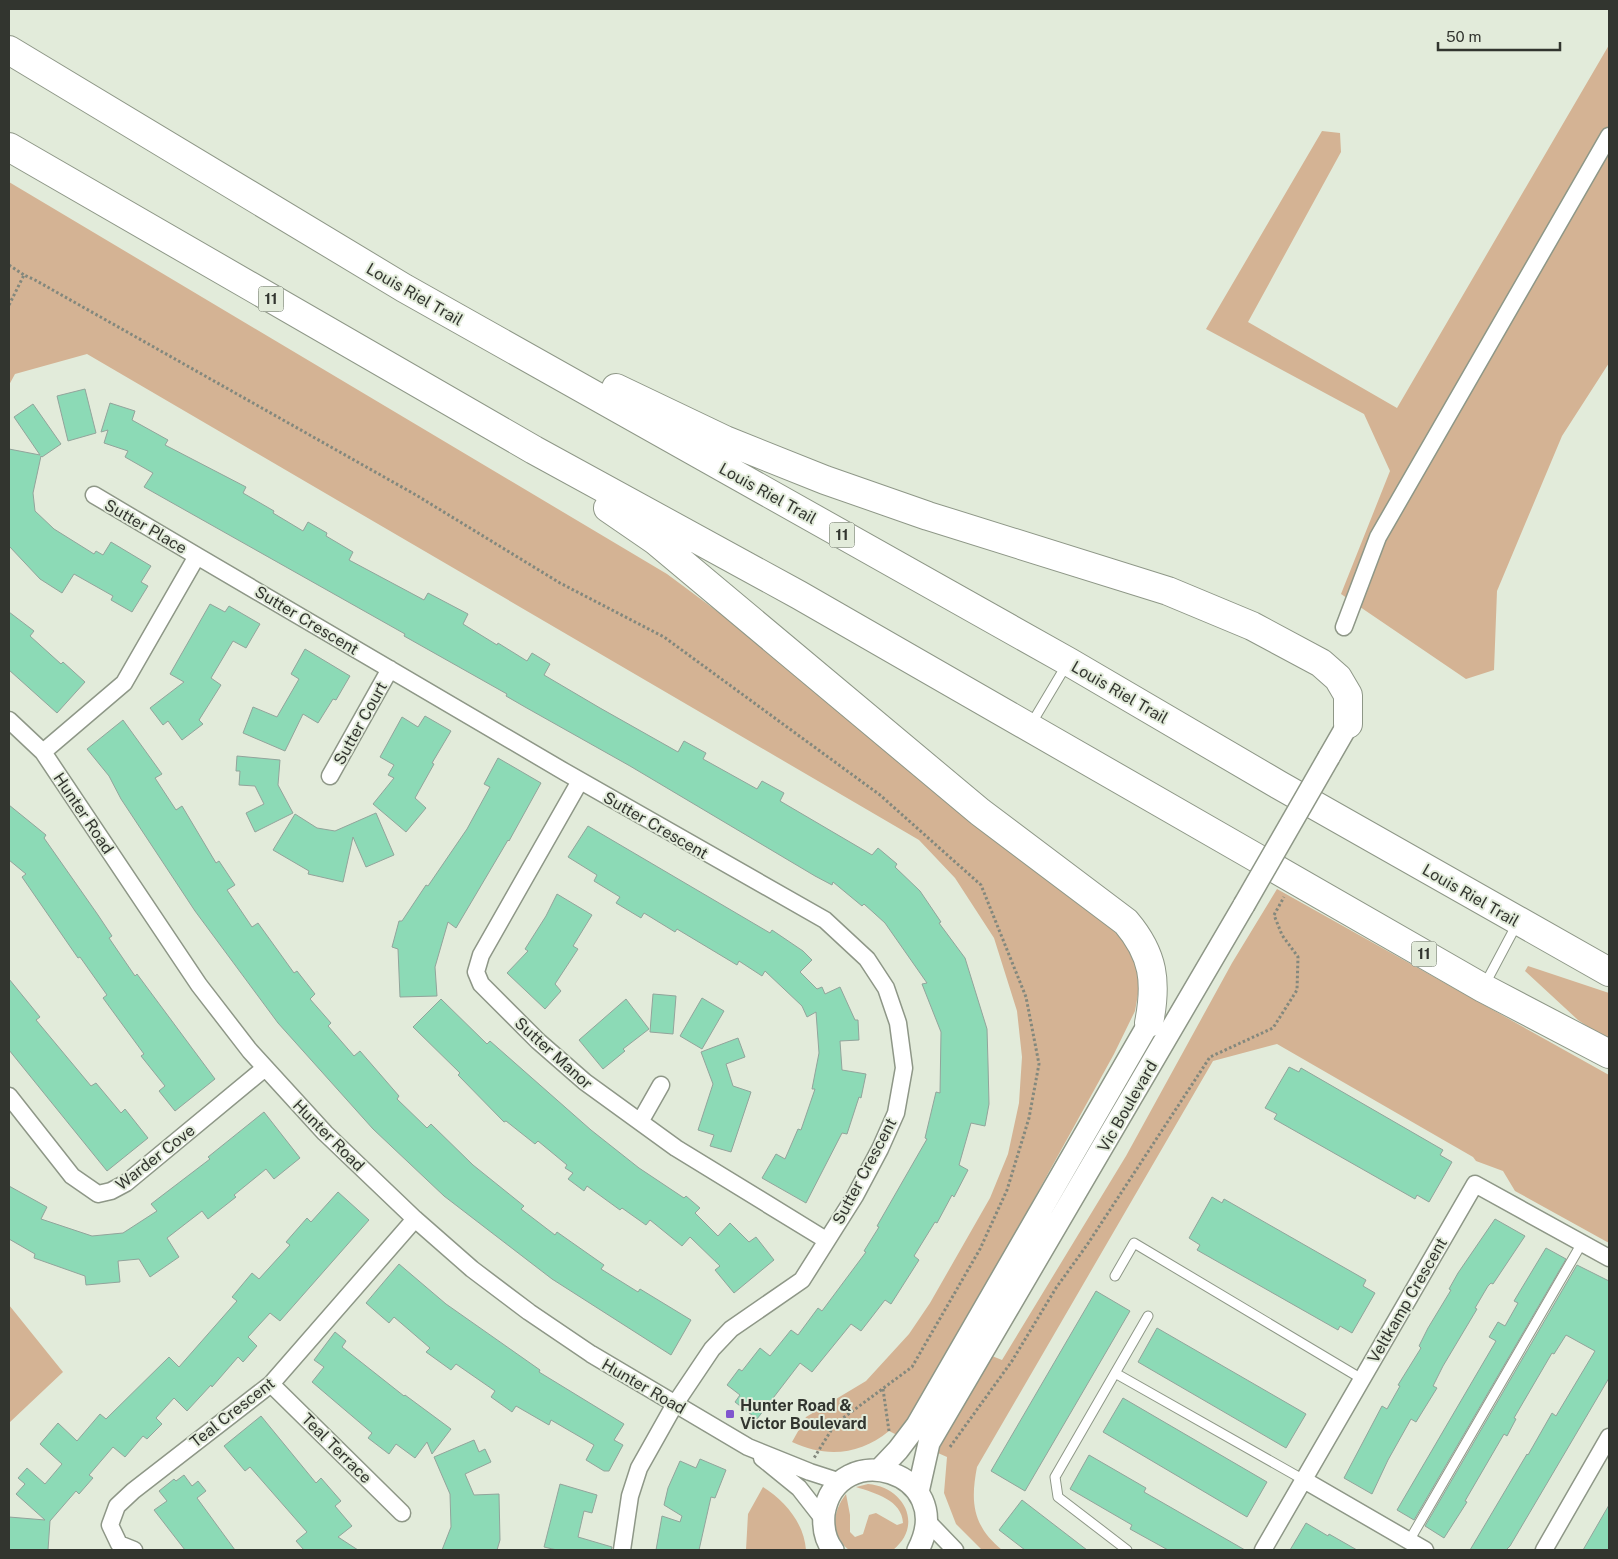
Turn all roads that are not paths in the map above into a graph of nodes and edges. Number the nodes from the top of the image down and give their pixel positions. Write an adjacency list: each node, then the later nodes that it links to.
1 (9, 50): 4 (highway, Louis Riel Trail / 11)
2 (1609, 136): 8 (street)
3 (9, 147): 5 (highway, 11)
4 (404, 288): 9 (highway, Louis Riel Trail / 11); 12 (highway)
5 (534, 450): 13 (highway, 11); 20 (highway)
6 (94, 495): 7 (street, Sutter Place)
7 (197, 556): 10 (street, Sutter Crescent); 14 (street)
8 (1344, 627)
9 (1069, 662): 13 (lane); 17 (highway, Louis Riel Trail / 11)
10 (390, 669): 15 (street, Sutter Court); 16 (street, Sutter Crescent)
11 (9, 720): 14 (street, Hunter Road)
12 (1348, 724): 41 (street, Vic Boulevard, bridge)
13 (1030, 726): 19 (highway, 11)
14 (43, 752): 22 (street, Hunter Road)
15 (330, 776)
16 (580, 781): 25 (street, Sutter Manor); 27 (street, Sutter Crescent)
17 (1518, 922): 18 (highway, Louis Riel Trail / 11); 19 (lane)
18 (1609, 972)
19 (1483, 988): 21 (highway, 11)
20 (1149, 1023): 38 (street, Vic Boulevard)
21 (1609, 1054)
22 (265, 1068): 24 (street, Warder Cove); 26 (street, Hunter Road)
23 (661, 1085): 25 (street)
24 (9, 1096)
25 (640, 1122): 27 (street, Sutter Manor)
26 (414, 1219): 34 (street, Teal Crescent); 35 (street, Hunter Road)
27 (826, 1240): 35 (street, Sutter Crescent)
28 (1582, 1243): 29 (street, Veltkamp Crescent); 33 (street, Veltkamp Crescent); 45 (lane)
29 (1609, 1258)
30 (1115, 1276): 33 (lane)
31 (1148, 1316): 32 (lane)
32 (1116, 1373): 39 (lane); 51 (lane)
33 (1362, 1379): 39 (street, Veltkamp Crescent)
34 (271, 1384): 42 (street, Teal Terrace); 46 (street, Teal Crescent)
35 (675, 1404): 37 (street, Hunter Road); 47 (street, Sutter Crescent)
36 (1609, 1437): 54 (street)
37 (748, 1447): 40 (street, Hunter Road); 43 (street, Hunter Road)
38 (880, 1469): 40 (street); 41 (street)
39 (1304, 1480): 45 (street); 52 (street, Veltkamp Crescent)
40 (841, 1482): 43 (street)
41 (918, 1492): 44 (street)
42 (402, 1513)
43 (824, 1520): 48 (street)
44 (927, 1521): 49 (street); 50 (street)
45 (1409, 1541): 53 (street)
46 (134, 1550)
47 (622, 1550)
48 (833, 1550)
49 (918, 1550)
50 (955, 1550)
51 (1127, 1550)
52 (1263, 1550)
53 (1425, 1550)
54 (1544, 1550)

